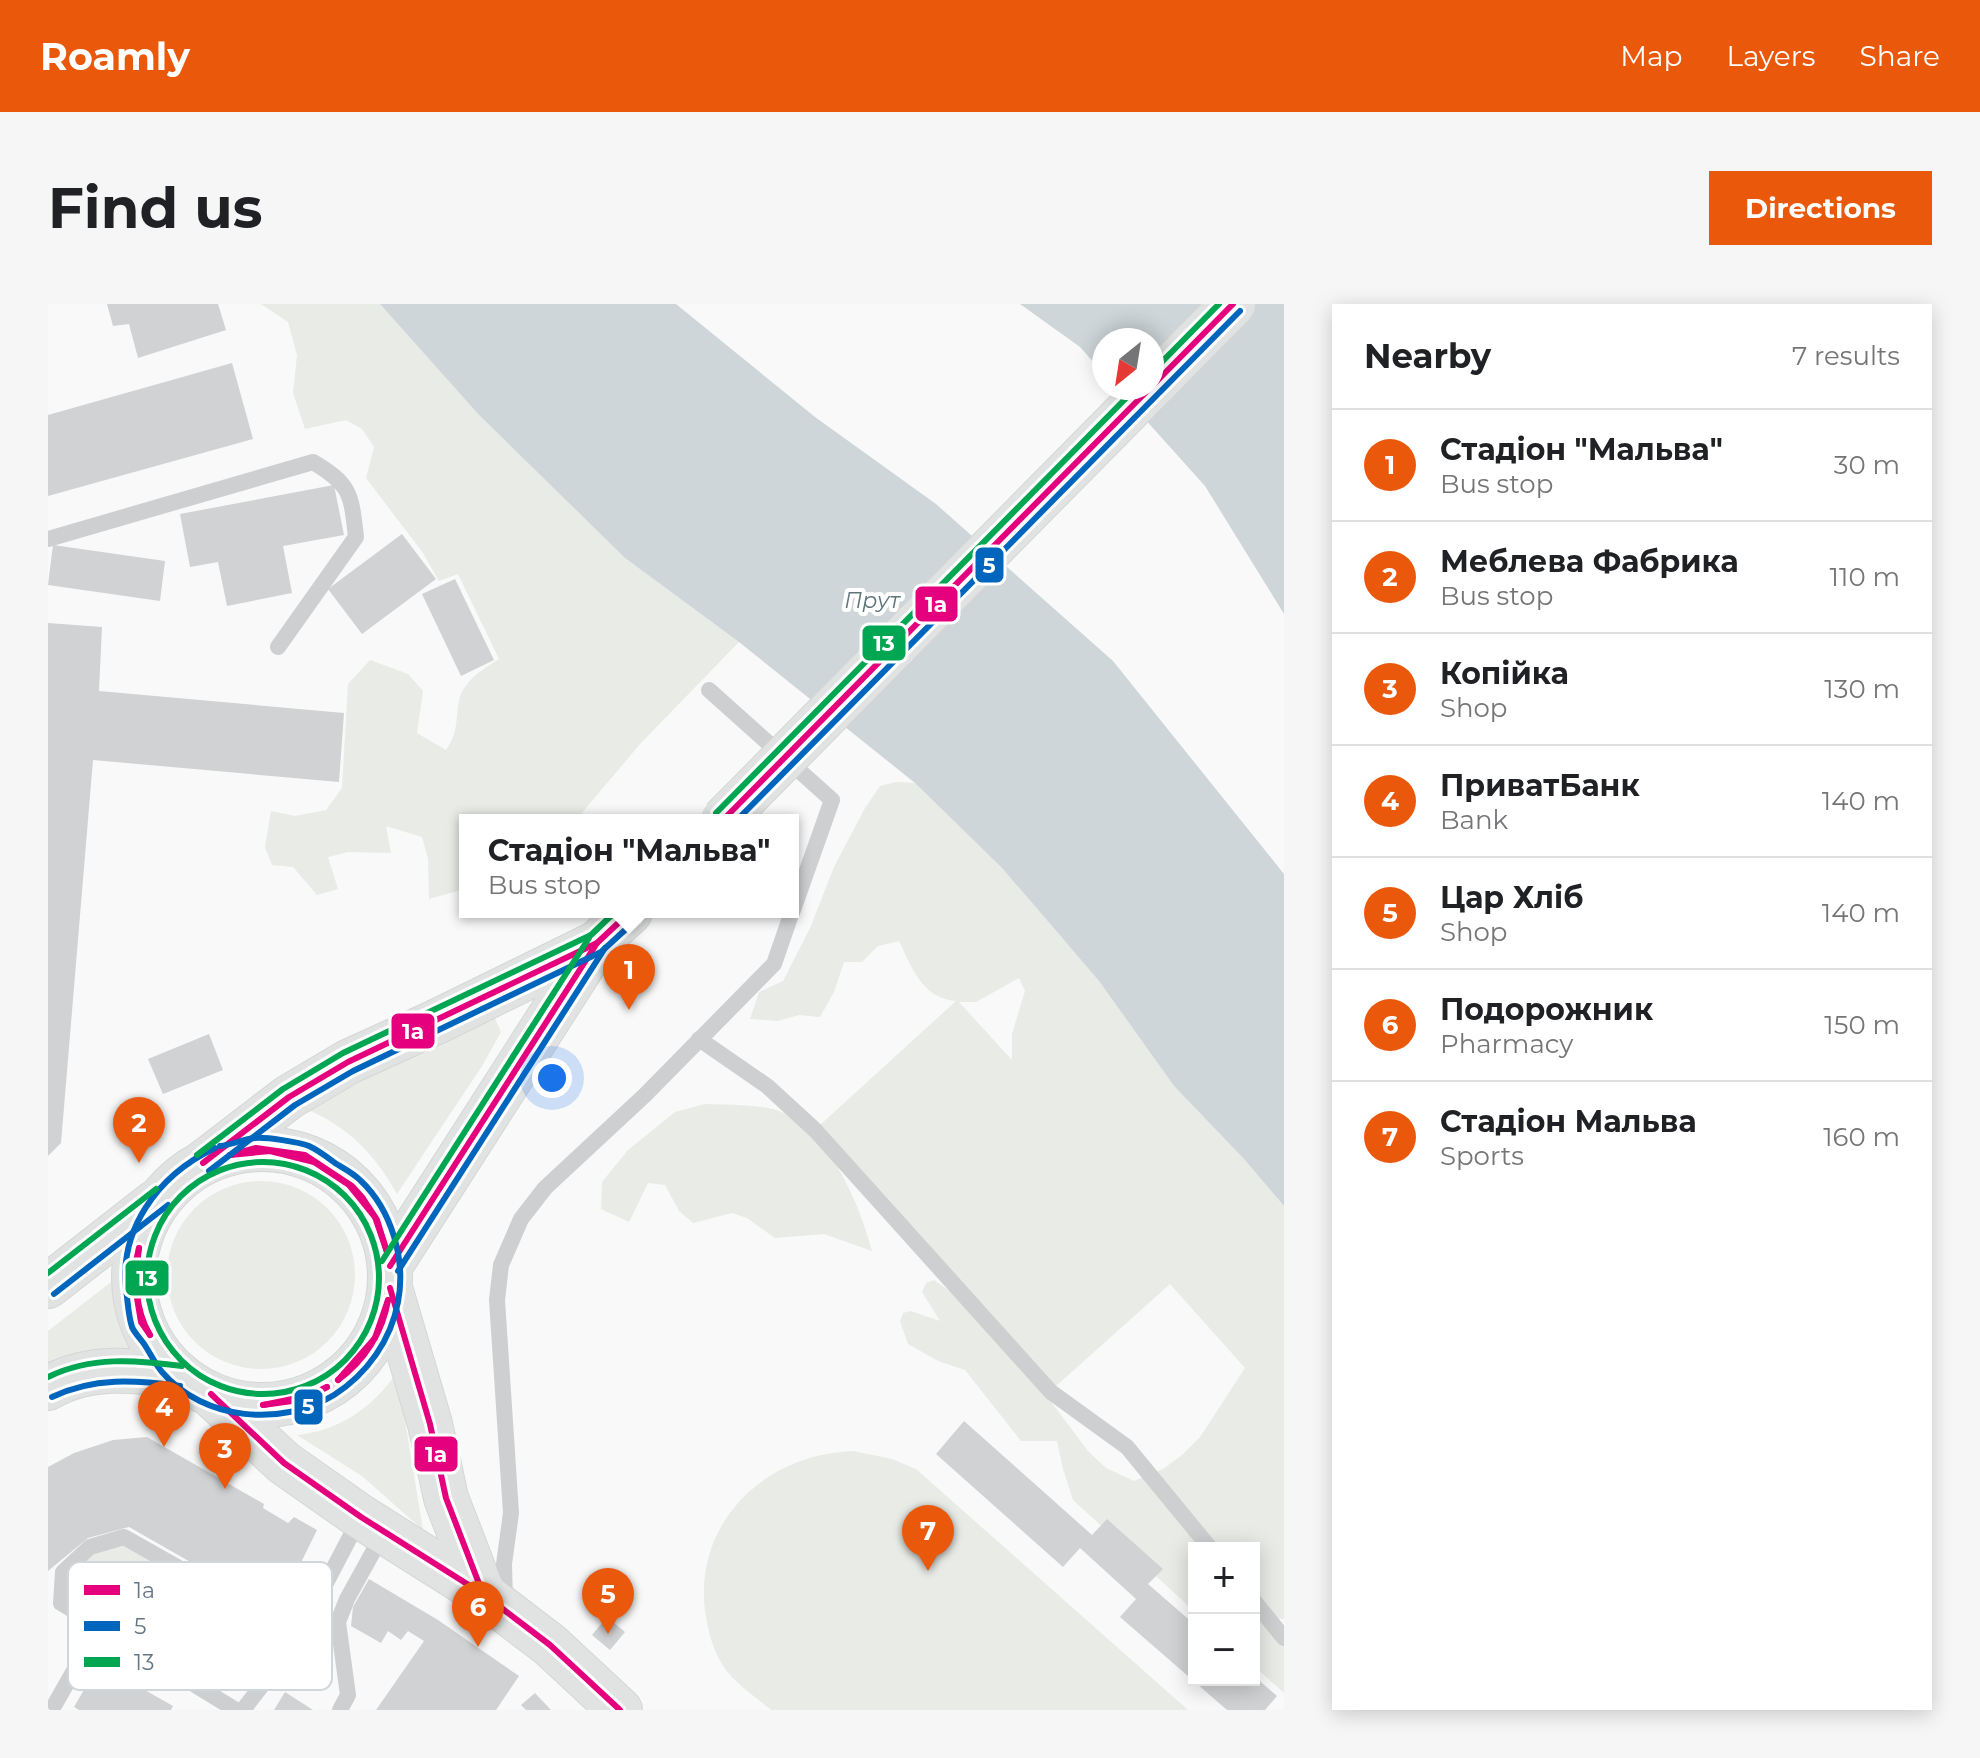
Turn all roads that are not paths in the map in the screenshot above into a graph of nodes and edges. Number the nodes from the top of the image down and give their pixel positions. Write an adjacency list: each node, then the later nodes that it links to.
1 (1233, 304): 2 (main road)
2 (1164, 374)
3 (1138, 400): 7 (main road, bridge)
4 (48, 539): 5 (lane)
5 (278, 647)
6 (709, 690): 8 (lane)
7 (729, 814)
8 (799, 894)
9 (624, 918): 11 (main road)
10 (790, 918): 12 (lane)
11 (597, 943): 13 (main road); 15 (main road)
12 (699, 1039): 20 (lane); 27 (lane)
13 (203, 1163): 14 (main road); 15 (main road)
14 (162, 1197): 16 (main road); 17 (main road)
15 (390, 1277): 17 (main road); 27 (main road)
16 (48, 1286)
17 (196, 1385): 18 (main road); 19 (main road)
18 (48, 1388)
19 (373, 1524): 26 (lane); 27 (main road); 37 (lane)
20 (1205, 1542)
21 (74, 1562): 22 (lane)
22 (168, 1562)
23 (68, 1567): 24 (lane)
24 (63, 1572): 25 (lane); 28 (lane)
25 (48, 1583)
26 (332, 1586)
27 (494, 1603): 38 (main road)
28 (68, 1607)
29 (1260, 1608): 30 (lane)
30 (1284, 1638)
31 (68, 1681): 34 (lane)
32 (204, 1690): 35 (lane)
33 (258, 1690): 36 (lane)
34 (55, 1704)
35 (236, 1710)
36 (243, 1710)
37 (340, 1710)
38 (620, 1710)

